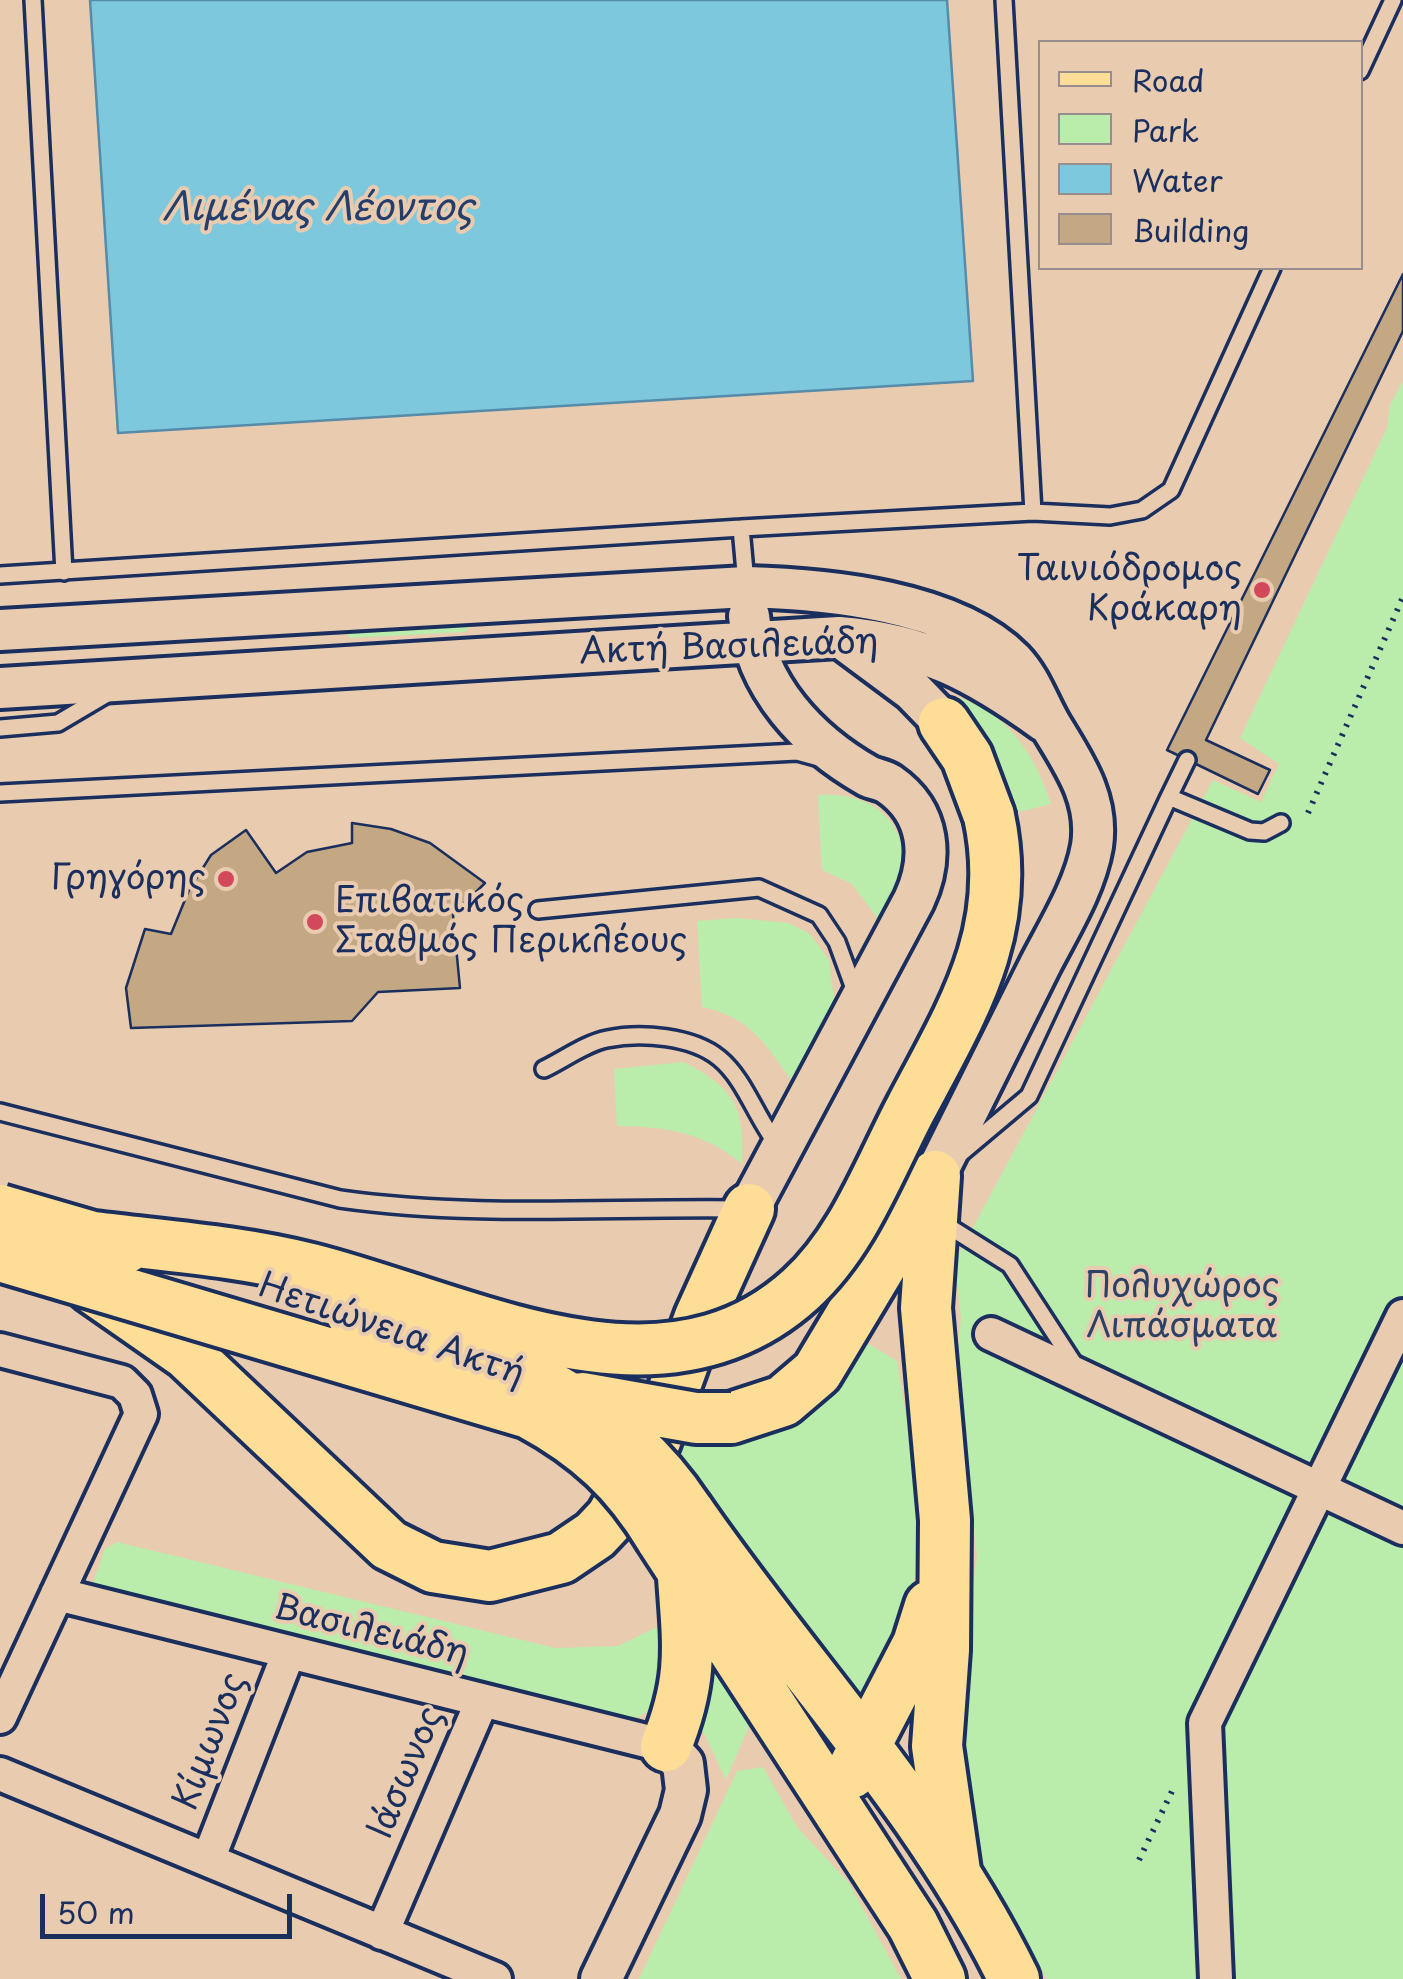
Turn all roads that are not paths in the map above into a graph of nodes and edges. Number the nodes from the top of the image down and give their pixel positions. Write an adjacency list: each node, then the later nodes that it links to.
1 (33, 0): 8 (lane)
2 (1004, 0): 6 (lane)
3 (1393, 0): 4 (lane)
4 (1363, 65)
5 (1271, 270): 6 (lane)
6 (1033, 512): 7 (lane)
7 (742, 528): 8 (lane); 10 (lane)
8 (64, 572): 9 (lane)
9 (0, 575)
10 (746, 587): 11 (street, Ακτή Βασιλειάδη); 13 (street); 17 (street, Ακτή Βασιλειάδη)
11 (0, 630)
12 (839, 637): 13 (street, Ακτή Βασιλειάδη); 16 (street); 17 (street, Ακτή Βασιλειάδη)
13 (751, 642): 14 (street, Ακτή Βασιλειάδη); 20 (street)
14 (132, 679): 15 (street, Ακτή Βασιλειάδη); 18 (lane)
15 (0, 688)
16 (944, 723): 33 (main road, bridge)
17 (1051, 726): 29 (street)
18 (0, 728)
19 (1188, 760): 22 (lane)
20 (868, 776): 21 (lane); 25 (street)
21 (0, 792)
22 (1169, 797): 23 (lane); 29 (lane)
23 (1281, 823)
24 (538, 910): 25 (lane)
25 (858, 1001): 28 (street)
26 (544, 1069): 28 (lane)
27 (0, 1112): 30 (lane)
28 (780, 1148): 30 (street)
29 (933, 1196): 37 (lane); 38 (main road, bridge); 42 (main road)
30 (749, 1209): 33 (main road, bridge)
31 (0, 1210): 33 (main road, Ηετιώνεια Ακτή, bridge)
32 (0, 1256): 33 (main road, Ηετιώνεια Ακτή, bridge)
33 (86, 1258): 38 (main road, Ηετιώνεια Ακτή, bridge); 41 (main road, Ηετιώνεια Ακτή, bridge)
34 (1403, 1316): 39 (street)
35 (991, 1334): 37 (street)
36 (0, 1350): 43 (street)
37 (1082, 1377): 39 (street)
38 (570, 1397): 41 (main road, Ηετιώνεια Ακτή, bridge)
39 (1320, 1488): 40 (street); 58 (street)
40 (1403, 1528)
41 (678, 1541): 47 (main road, Ηετιώνεια Ακτή); 48 (main road); 50 (main road, Ηετιώνεια Ακτή)
42 (945, 1559): 47 (main road); 52 (main road)
43 (57, 1594): 44 (street, Βασιλειάδη); 46 (street)
44 (289, 1652): 45 (street, Βασιλειάδη); 51 (street, Κίμωνος)
45 (482, 1700): 48 (street, Βασιλειάδη); 53 (street, Ιάσωνος)
46 (0, 1717)
47 (865, 1744): 50 (main road); 52 (main road, Ηετιώνεια Ακτή)
48 (666, 1746): 55 (street)
49 (0, 1774): 51 (street)
50 (836, 1804): 56 (main road, Ηετιώνεια Ακτή)
51 (208, 1860): 53 (street)
52 (955, 1872): 57 (main road)
53 (382, 1933): 54 (street)
54 (494, 1979)
55 (601, 1979)
56 (940, 1979)
57 (1014, 1979)
58 (1216, 1979)

